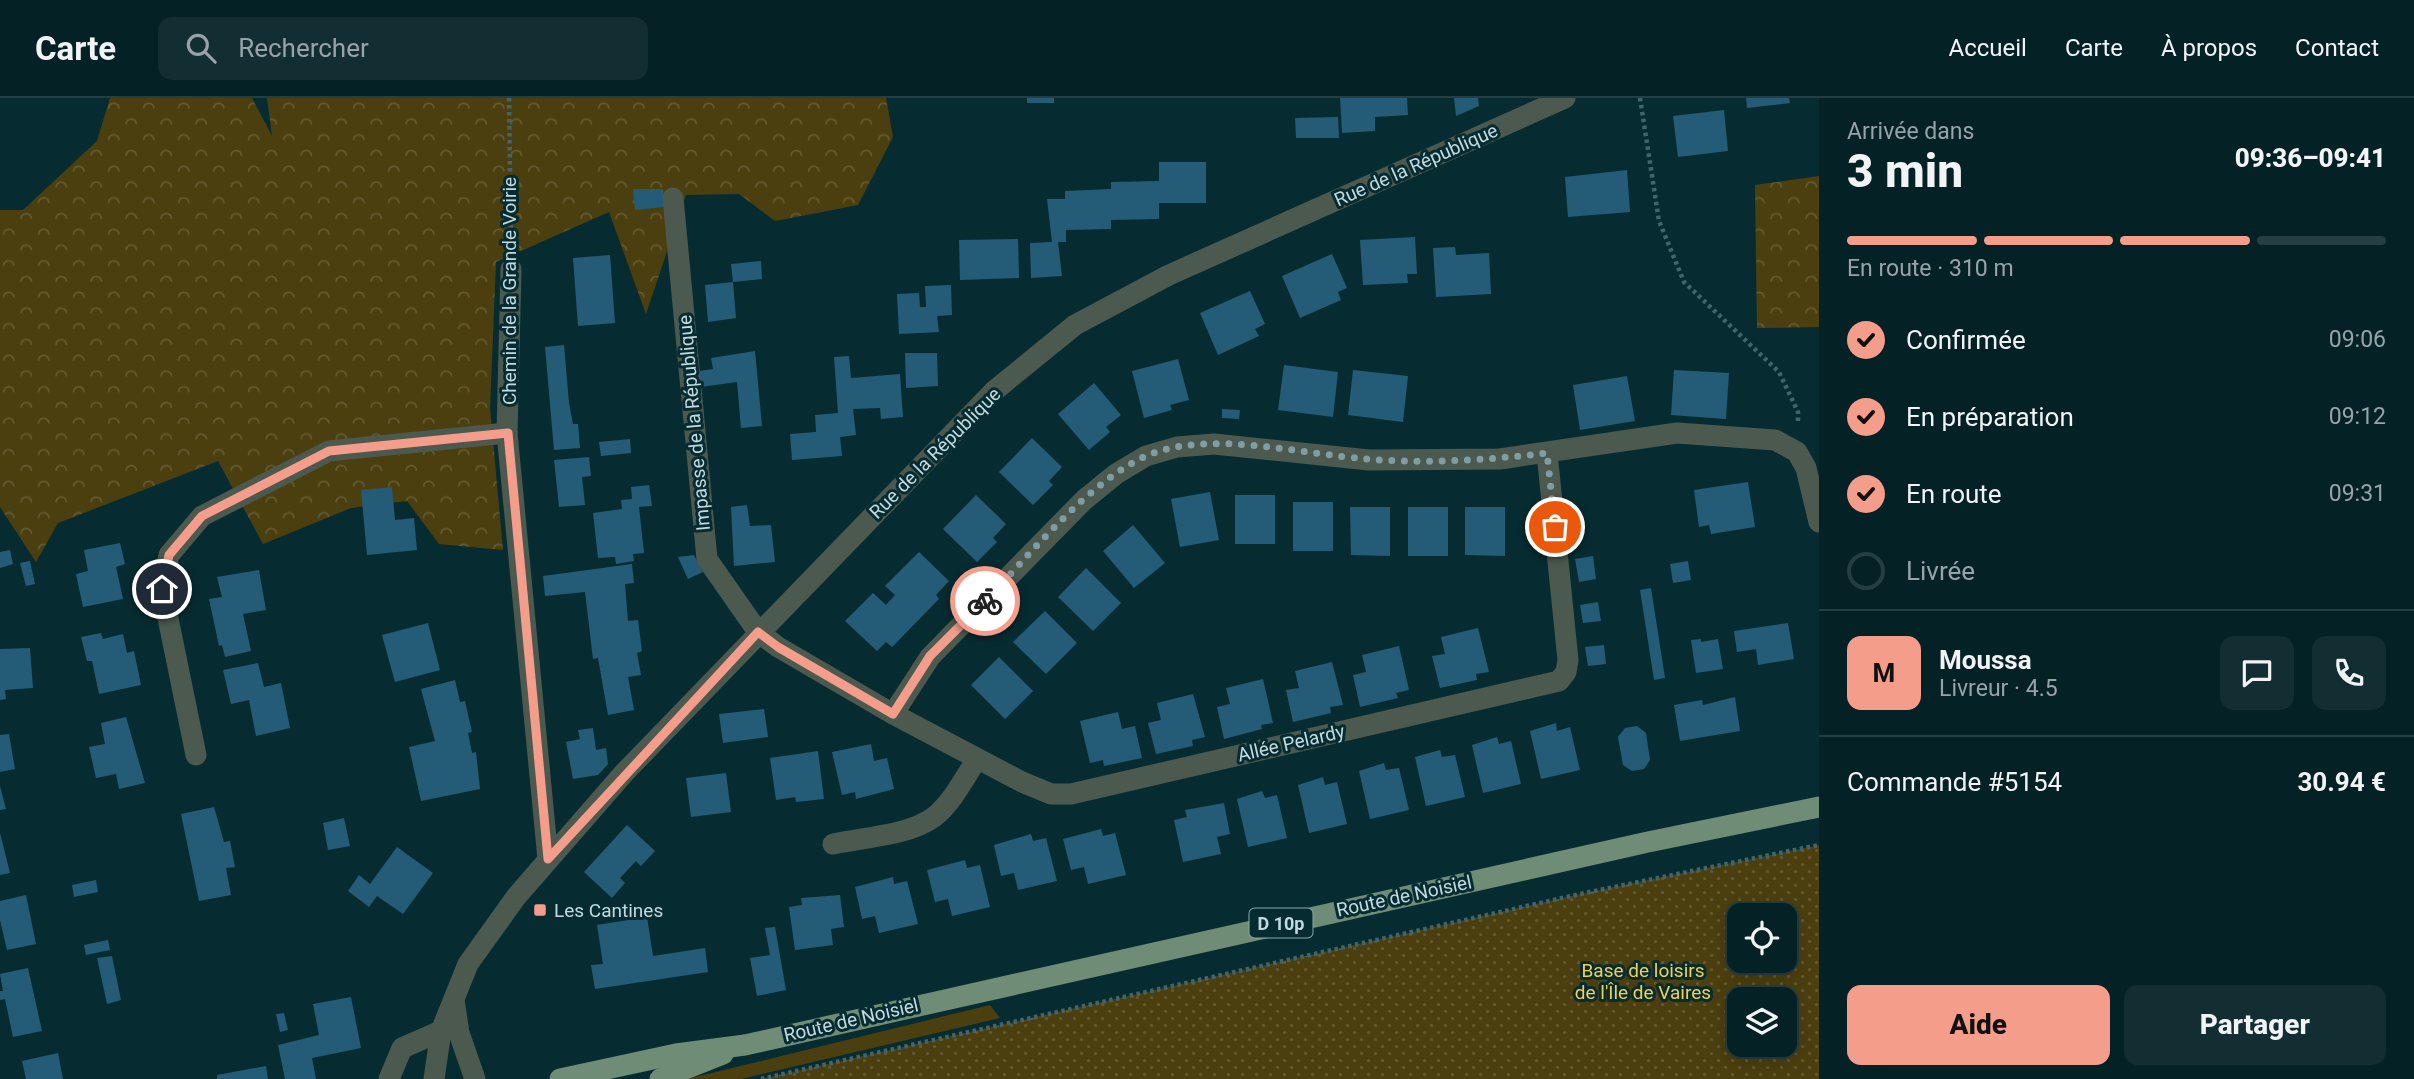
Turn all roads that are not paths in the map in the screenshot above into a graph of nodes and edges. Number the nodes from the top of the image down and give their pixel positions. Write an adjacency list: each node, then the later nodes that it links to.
1 (1565, 98): 7 (street, Rue de la République)
2 (673, 198): 7 (street, Impasse de la République)
3 (511, 269): 4 (street, Chemin de la Grande Voirie)
4 (508, 433): 9 (street); 13 (street, Chemin de la Grande Voirie)
5 (1547, 453): 6 (street); 8 (street); 10 (street, Allée Pelardy)
6 (1819, 522)
7 (758, 632): 8 (street); 13 (street, Rue de la République)
8 (893, 714): 10 (street)
9 (196, 755)
10 (977, 759): 12 (street)
11 (1819, 807): 16 (main road, Route de Noisiel / D 10p)
12 (833, 844)
13 (548, 859): 14 (street, Rue de la République)
14 (454, 999): 15 (street, Rue de la République); 19 (street)
15 (441, 1031): 17 (street); 18 (street, Rue de la République)
16 (745, 1045): 20 (main road, Route de Noisiel / D 10p); 21 (main road, Route de Noisiel / D 10p)
17 (389, 1079)
18 (434, 1079)
19 (475, 1079)
20 (560, 1079)
21 (660, 1079)

